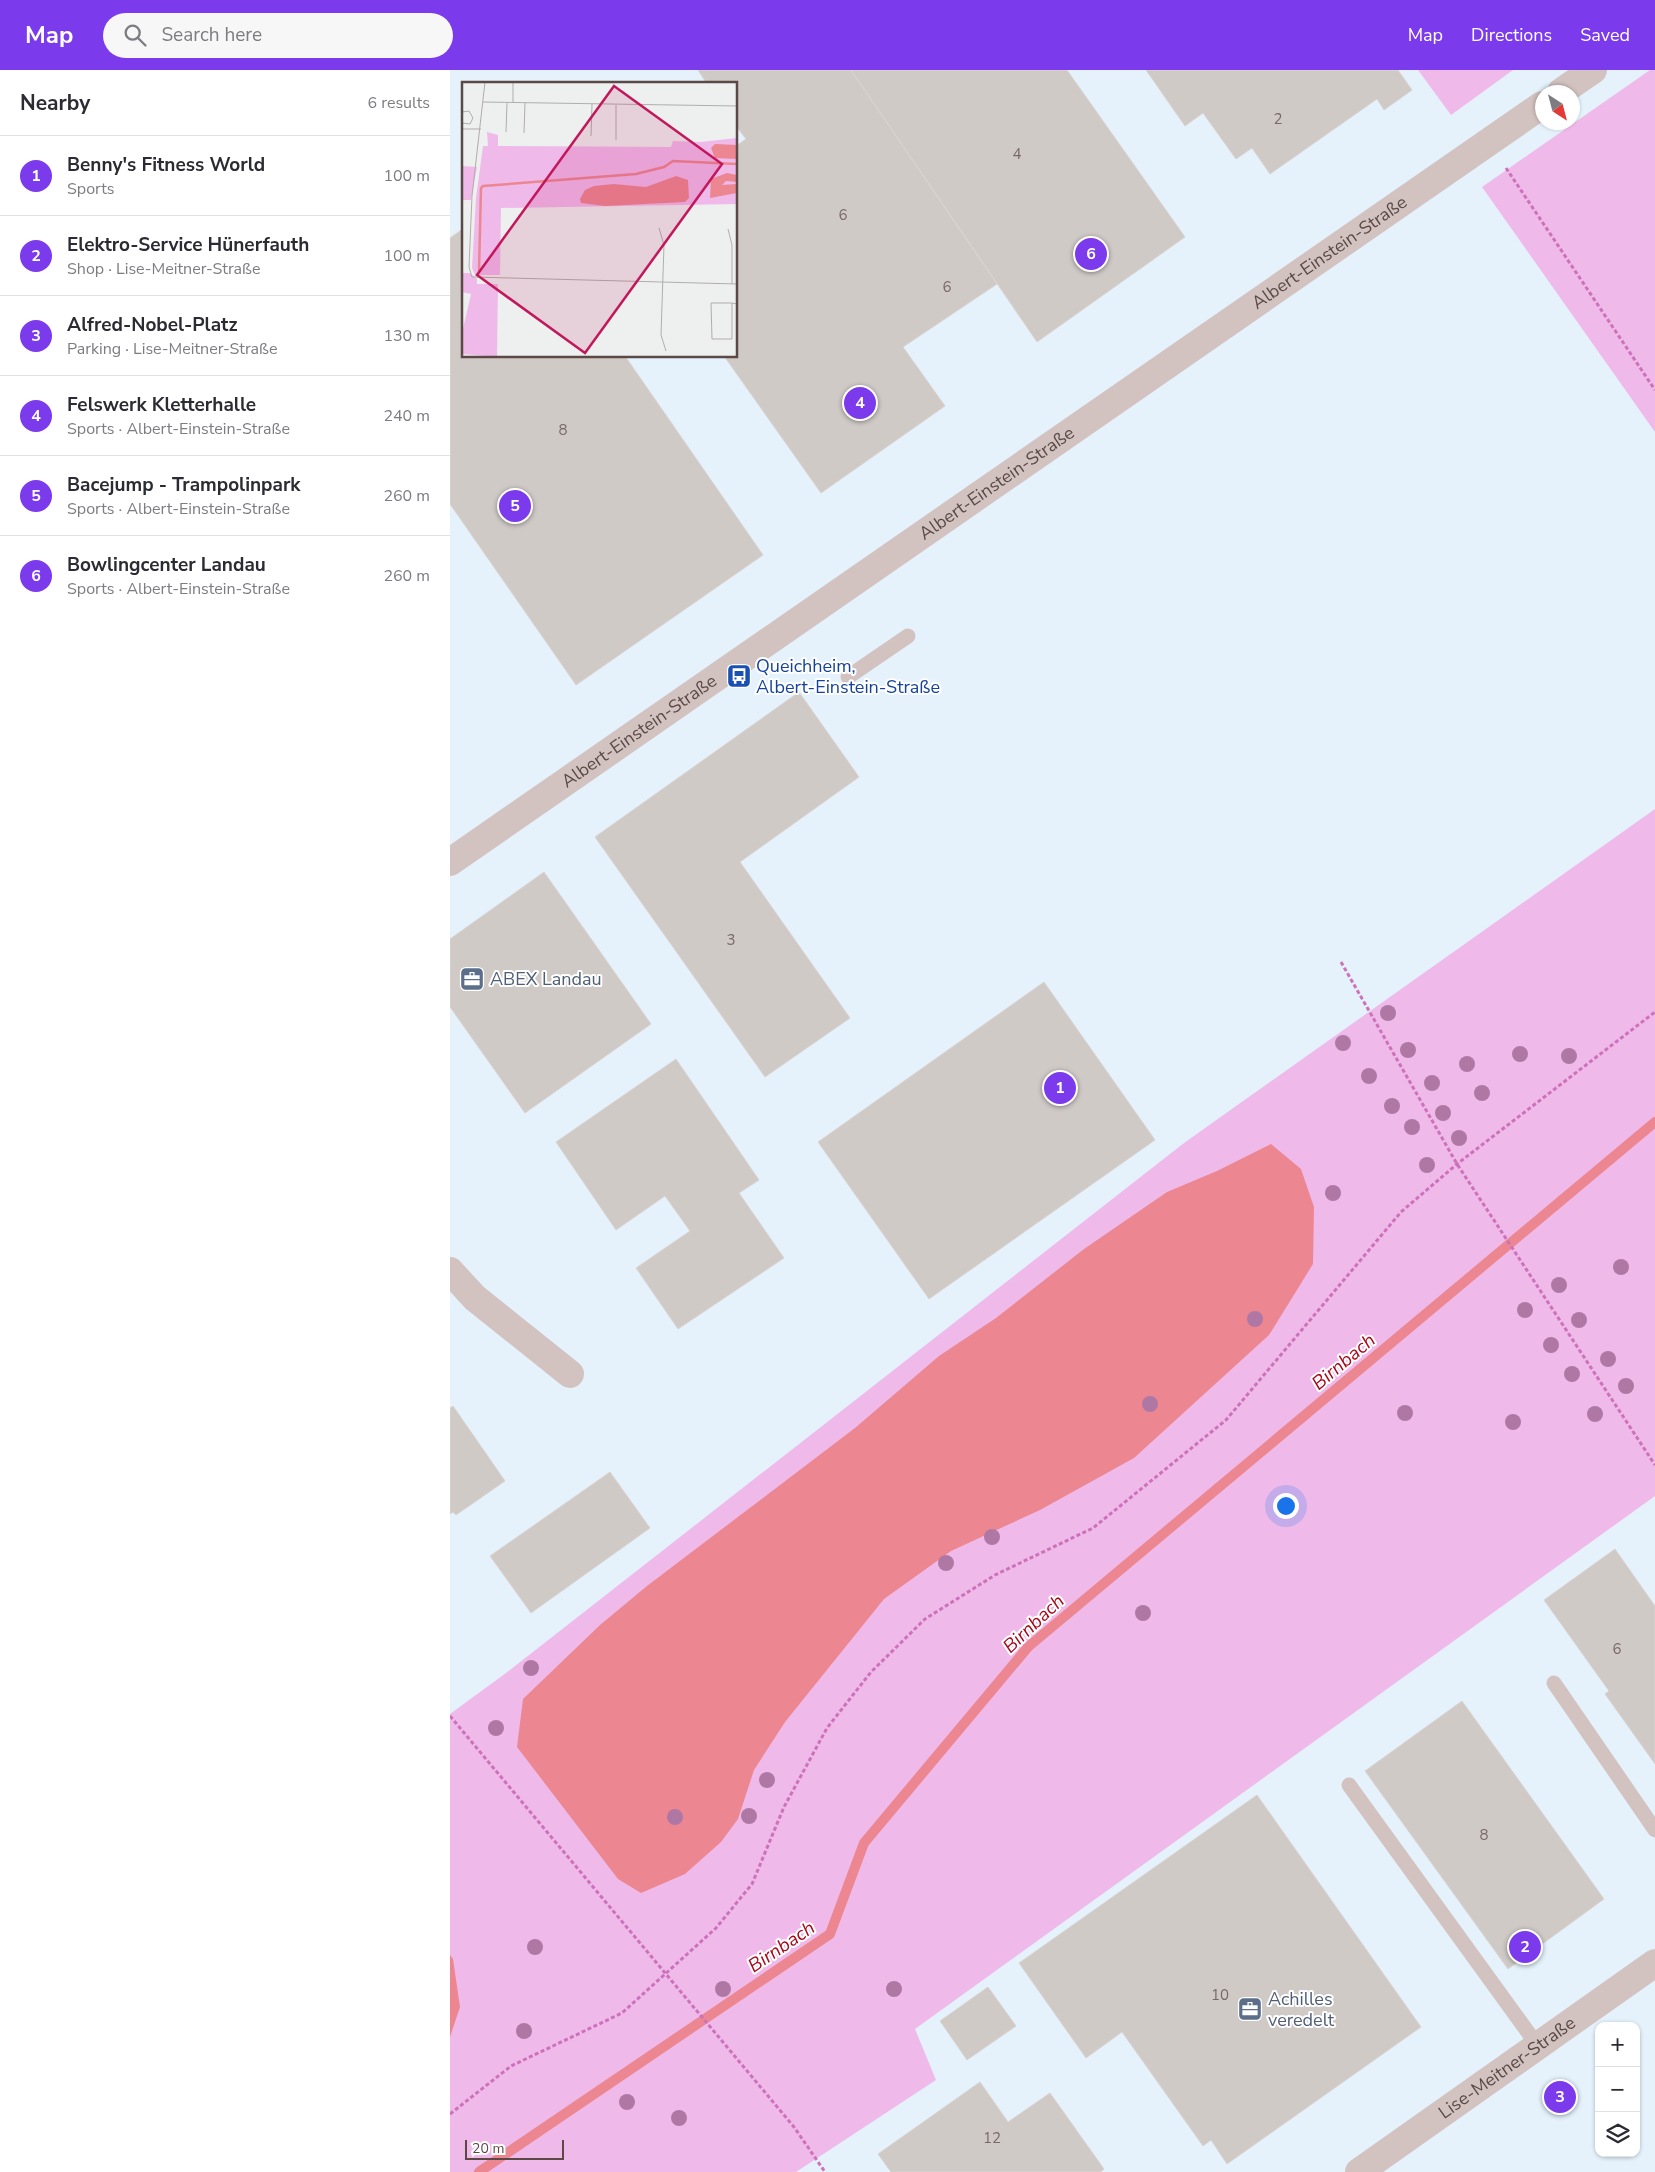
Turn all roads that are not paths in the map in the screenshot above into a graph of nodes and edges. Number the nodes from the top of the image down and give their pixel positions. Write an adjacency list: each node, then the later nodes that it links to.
1 (1593, 70): 2 (street)
2 (1571, 85)
3 (1535, 110): 6 (street, Albert-Einstein-Straße)
4 (908, 636): 5 (lane)
5 (848, 677)
6 (450, 862)
7 (450, 1271): 8 (street)
8 (570, 1374)
9 (1554, 1683): 11 (lane)
10 (1349, 1785): 13 (lane)
11 (1655, 1830)
12 (1655, 1963): 13 (street, Lise-Meitner-Straße)
13 (1538, 2046): 14 (street, Lise-Meitner-Straße)
14 (1359, 2172)

